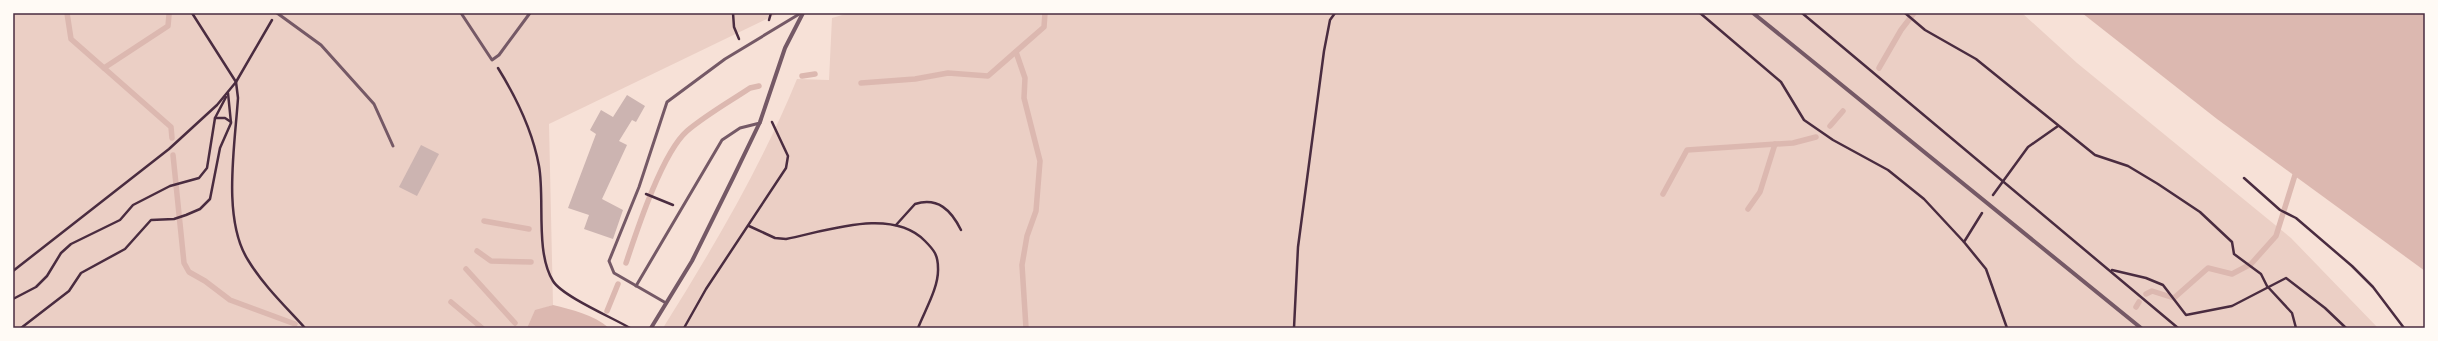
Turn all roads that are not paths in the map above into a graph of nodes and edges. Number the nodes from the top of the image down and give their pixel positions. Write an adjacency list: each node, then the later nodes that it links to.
1 (277, 13): 7 (lane)
2 (462, 13): 3 (lane)
3 (530, 13)
4 (802, 13): 6 (street); 8 (lane)
5 (1754, 13): 11 (street)
6 (760, 123): 8 (lane); 9 (street)
7 (393, 146)
8 (636, 286): 9 (lane)
9 (666, 303): 10 (street)
10 (650, 328)
11 (2141, 328)

